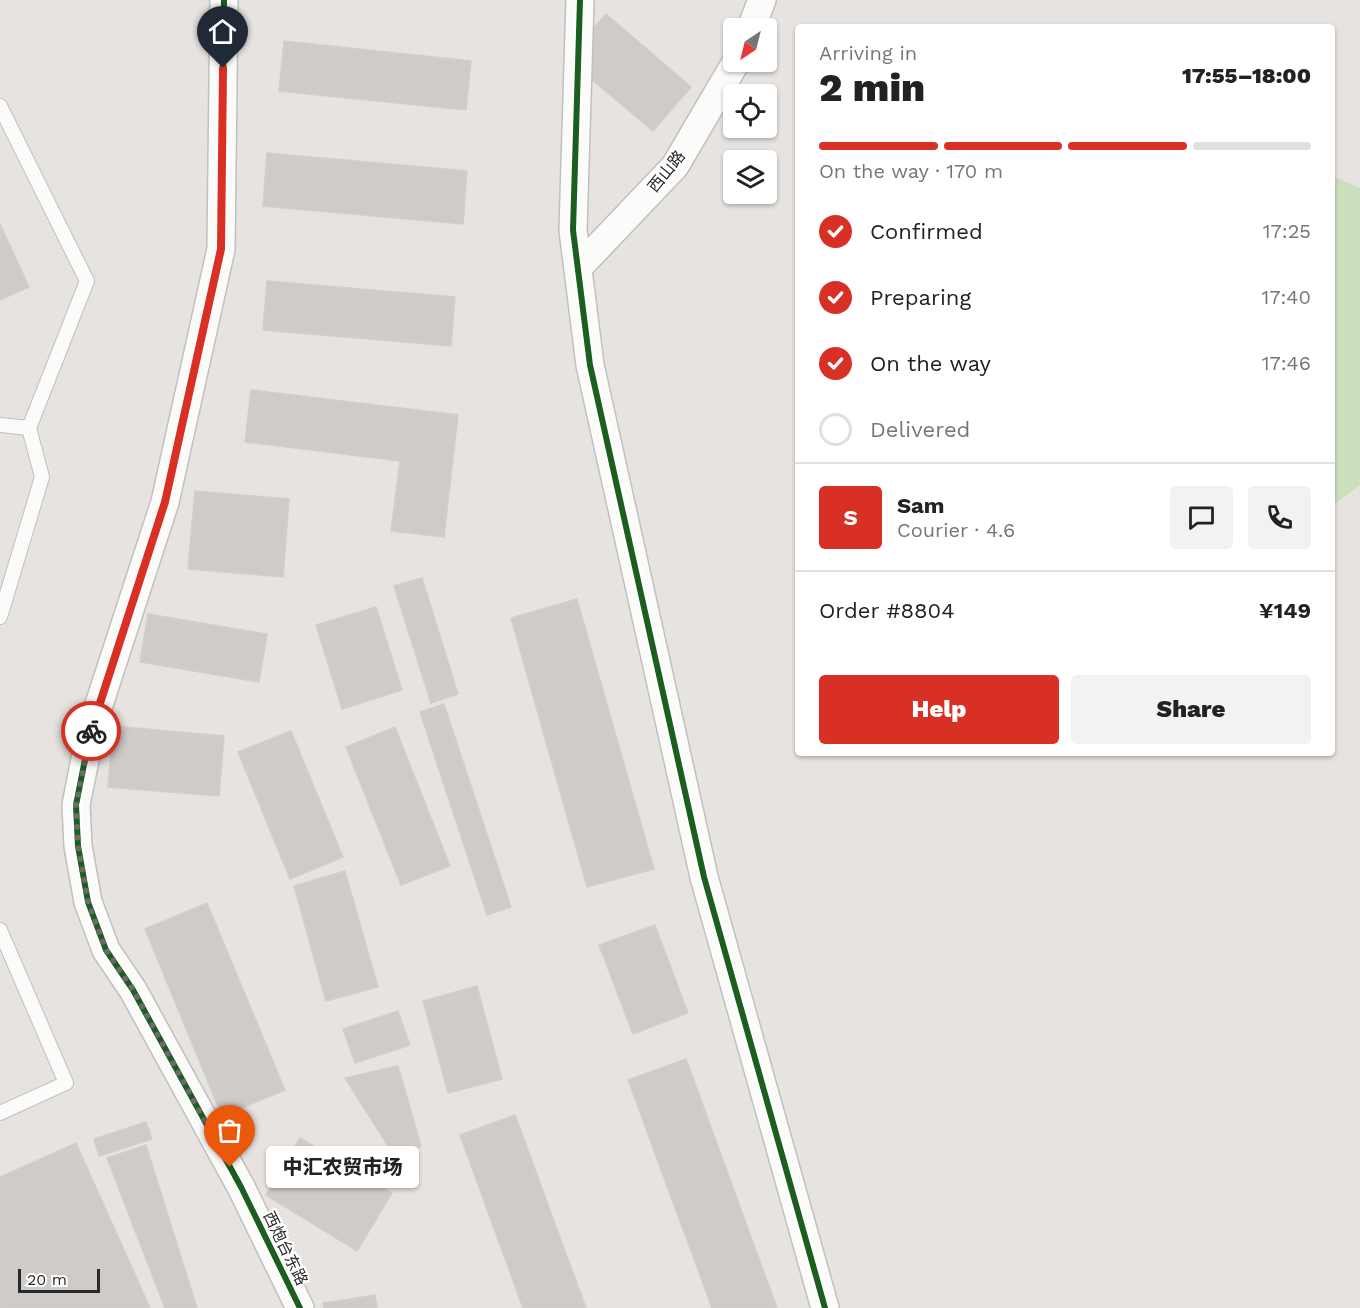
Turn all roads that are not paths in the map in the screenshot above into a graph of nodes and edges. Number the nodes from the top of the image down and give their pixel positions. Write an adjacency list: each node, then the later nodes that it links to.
1 (224, 0): 13 (street, 西炮台东路)
2 (580, 0): 7 (street)
3 (762, 0): 4 (street)
4 (755, 18)
5 (730, 72): 7 (street, 西山路)
6 (0, 106): 9 (lane)
7 (578, 268): 14 (street)
8 (0, 426): 9 (lane)
9 (29, 428): 10 (lane)
10 (0, 617)
11 (0, 930): 12 (lane)
12 (0, 1113)
13 (300, 1308)
14 (825, 1308)

